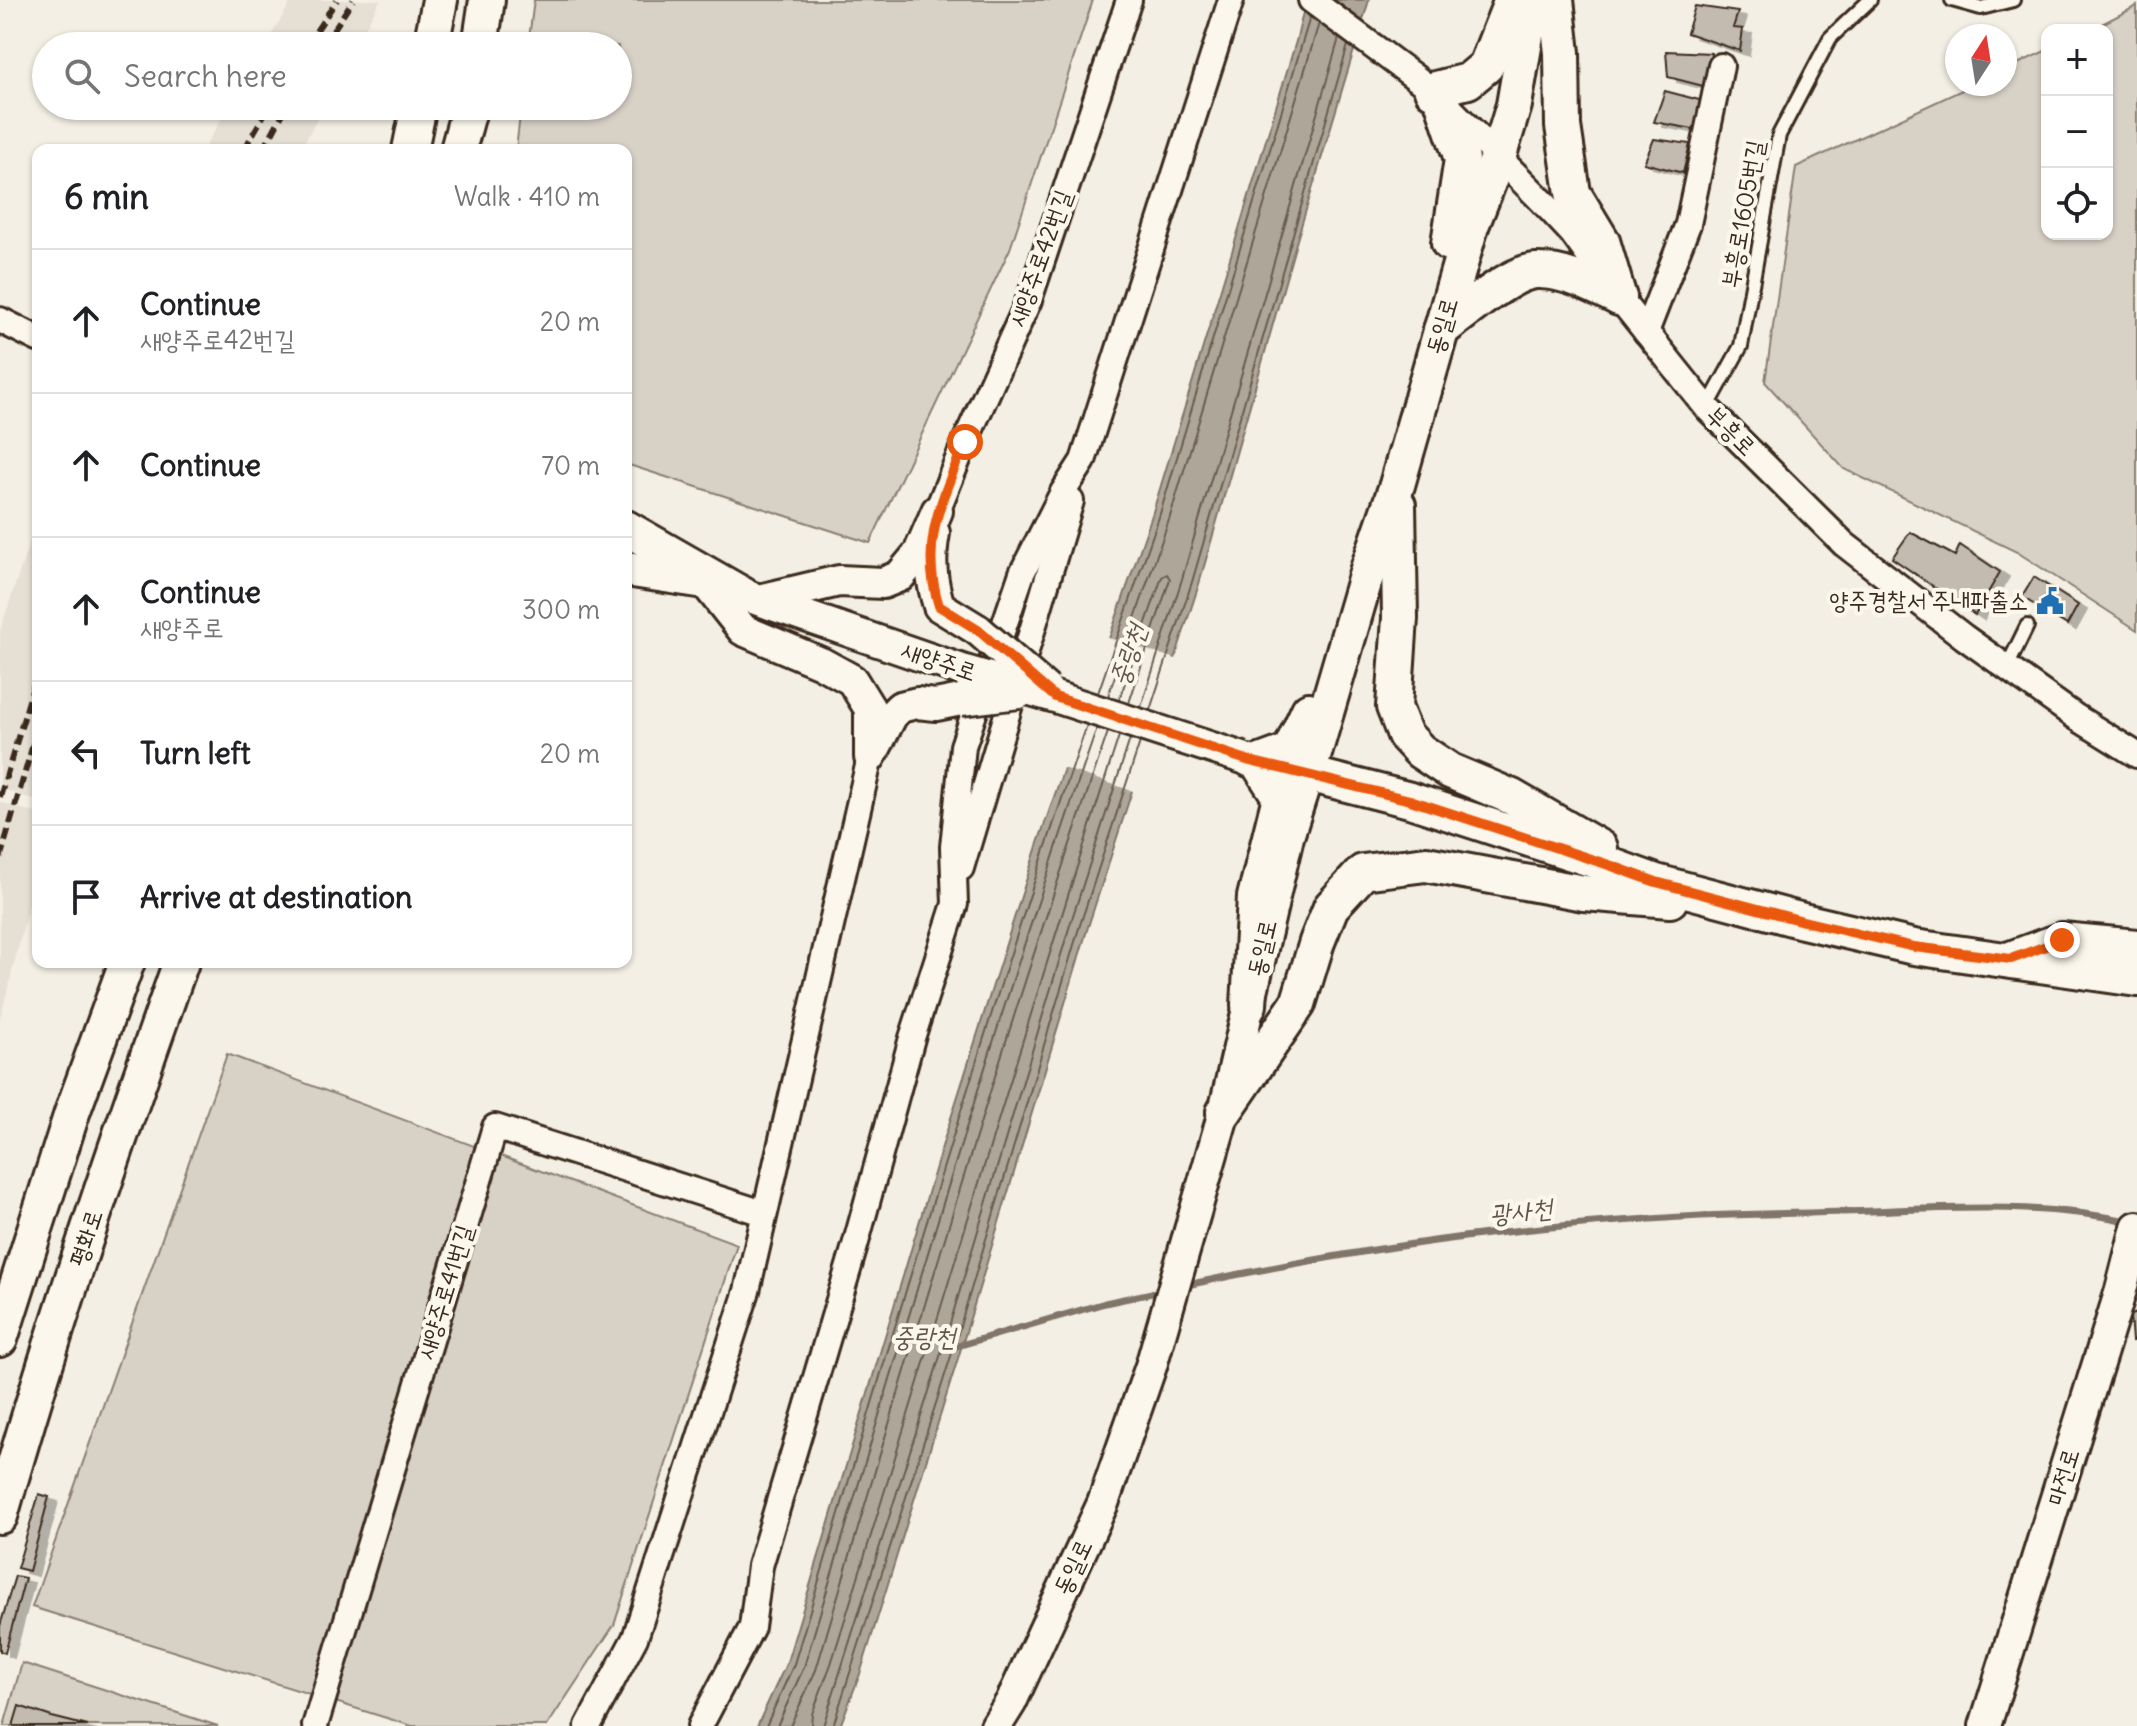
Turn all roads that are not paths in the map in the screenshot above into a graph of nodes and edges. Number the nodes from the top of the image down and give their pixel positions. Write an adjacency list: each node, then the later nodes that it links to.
1 (440, 0): 12 (main road)
2 (487, 0): 13 (main road)
3 (1129, 0): 29 (street, 새양주로42번길)
4 (1231, 0): 27 (street)
5 (1311, 0): 15 (street, 부흥로)
6 (1512, 0): 15 (main road)
7 (1532, 0): 20 (main road)
8 (1556, 0): 21 (main road)
9 (1870, 0): 26 (lane, 부흥로1605번길)
10 (1952, 0): 11 (lane)
11 (2013, 0)
12 (434, 32)
13 (482, 32)
14 (1721, 66): 23 (street)
15 (1437, 95): 20 (street, 부흥로); 25 (main road)
16 (416, 120): 18 (main road)
17 (466, 120): 19 (main road)
18 (411, 144)
19 (460, 144)
20 (1498, 158): 21 (street, 부흥로); 25 (main road, 동일로)
21 (1619, 298): 23 (street, 부흥로); 25 (main road)
22 (0, 320): 24 (street)
23 (1646, 332): 26 (street, 부흥로)
24 (32, 336)
25 (1438, 343): 28 (main road, 동일로)
26 (1707, 408): 37 (street, 부흥로)
27 (1083, 461): 45 (street); 45 (street)
28 (1397, 485): 32 (main road, 동일로); 44 (main road)
29 (937, 511): 35 (street); 39 (street, bridge)
30 (632, 531): 35 (main road)
31 (632, 559): 34 (street, 새양주로)
32 (1368, 569): 42 (main road); 43 (main road, 동일로)
33 (632, 570): 34 (main road)
34 (702, 581): 35 (street, 새양주로); 41 (street)
35 (751, 597): 38 (street, 새양주로)
36 (2027, 626): 37 (lane)
37 (2007, 667): 40 (street, 부흥로)
38 (963, 685): 39 (street, 새양주로, bridge); 41 (street)
39 (1045, 694): 42 (street, 새양주로, bridge)
40 (2137, 755)
41 (870, 757): 54 (street)
42 (1250, 761): 43 (street, 새양주로); 52 (main road)
43 (1308, 774): 44 (main road, 새양주로); 52 (street, 동일로)
44 (1612, 866): 46 (main road, 새양주로)
45 (955, 891): 61 (street)
46 (1741, 905): 48 (main road, 새양주로); 53 (main road)
47 (2137, 947): 48 (main road)
48 (2011, 959): 51 (main road, 새양주로)
49 (125, 968): 57 (main road)
50 (179, 968): 58 (main road, 평화로)
51 (2137, 979)
52 (1249, 1005): 53 (street, 동일로)
53 (1224, 1112): 62 (street, 동일로)
54 (763, 1213): 59 (street, 새양주로41번길); 60 (street)
55 (2137, 1227): 56 (street, 마전로)
56 (2128, 1283): 63 (street, 마전로)
57 (0, 1339)
58 (0, 1516)
59 (315, 1726)
60 (588, 1726)
61 (700, 1726)
62 (996, 1726)
63 (1985, 1726)

